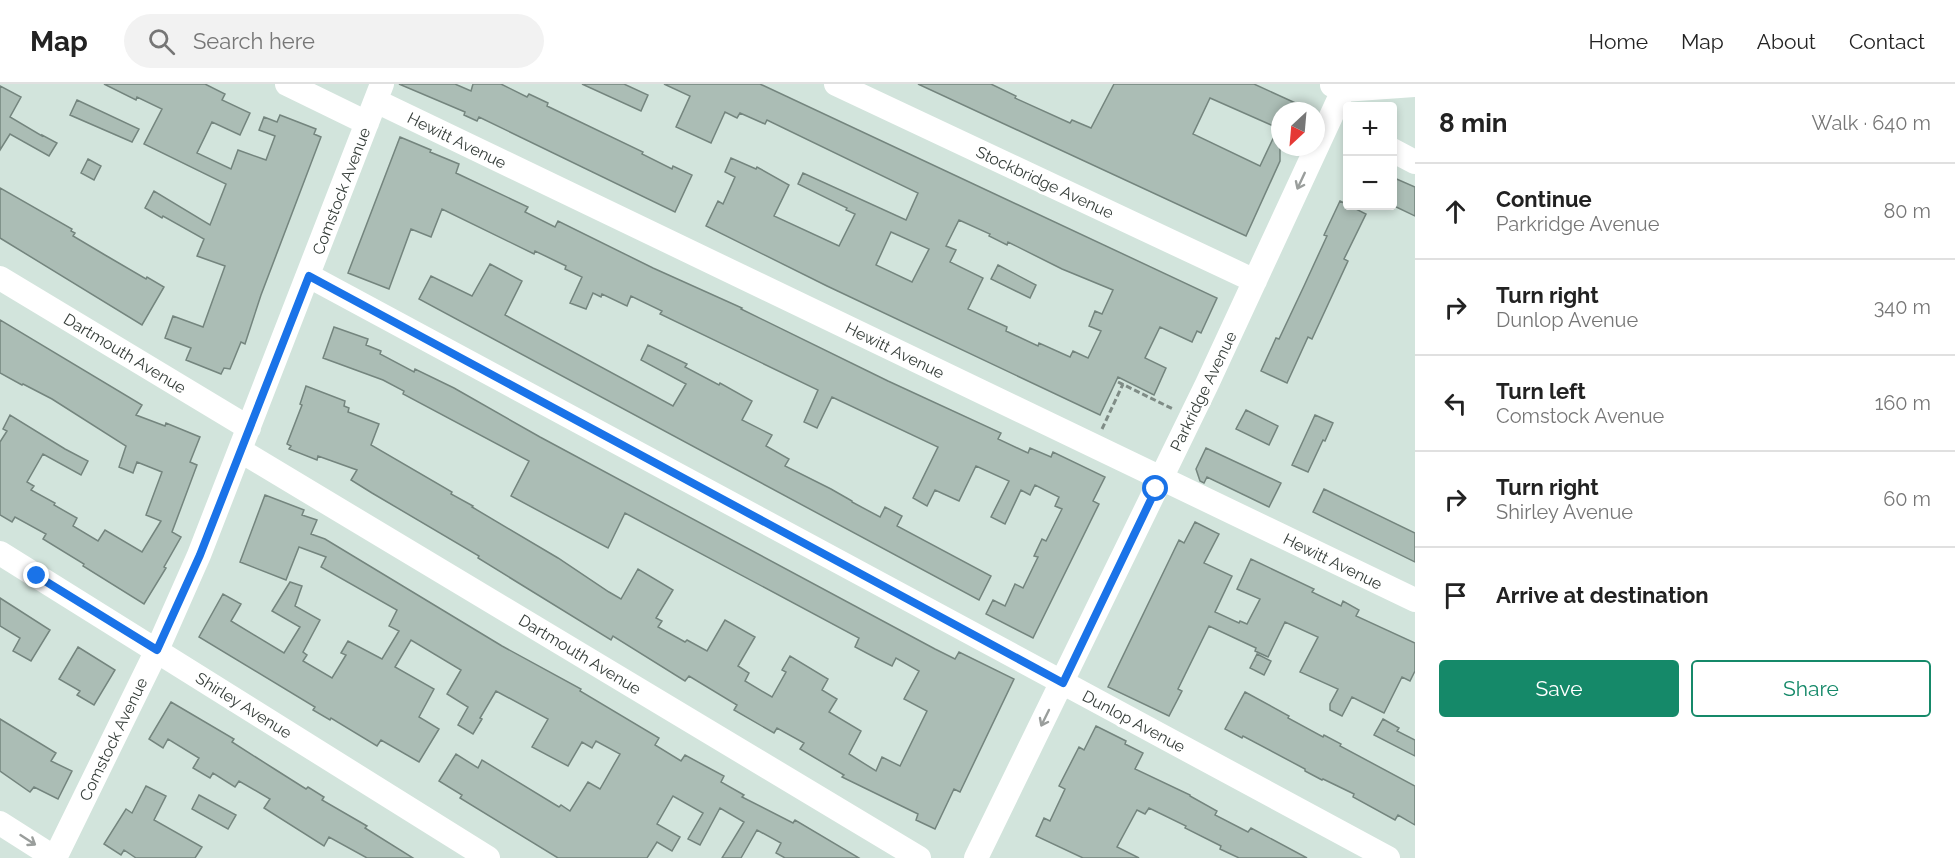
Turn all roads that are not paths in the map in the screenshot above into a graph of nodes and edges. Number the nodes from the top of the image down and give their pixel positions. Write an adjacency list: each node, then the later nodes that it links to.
1 (286, 84): 5 (street, Hewitt Avenue)
2 (836, 84): 10 (street, Stockbridge Avenue)
3 (1415, 85): 4 (street)
4 (1340, 86): 10 (street, Parkridge Avenue, one-way to 10)
5 (375, 102): 8 (street, Comstock Avenue); 13 (street, Hewitt Avenue)
6 (1397, 153): 7 (street)
7 (1415, 162)
8 (309, 276): 11 (street, Comstock Avenue); 17 (street, Dunlop Avenue)
9 (0, 278): 11 (street, Dartmouth Avenue)
10 (1255, 280): 13 (street, Parkridge Avenue)
11 (249, 428): 12 (street, Comstock Avenue)
12 (241, 451): 16 (street, Comstock Avenue); 21 (street, Dartmouth Avenue)
13 (1161, 478): 15 (street, Hewitt Avenue); 17 (street, Parkridge Avenue)
14 (0, 553): 16 (street, Shirley Avenue)
15 (1415, 600)
16 (157, 650): 19 (street, Comstock Avenue); 20 (street, Shirley Avenue)
17 (1063, 683): 22 (street, Parkridge Avenue, one-way to 22); 23 (street, Dunlop Avenue)
18 (0, 823): 19 (street, one-way to 19)
19 (55, 858)
20 (488, 858)
21 (919, 858)
22 (976, 858)
23 (1389, 858)

